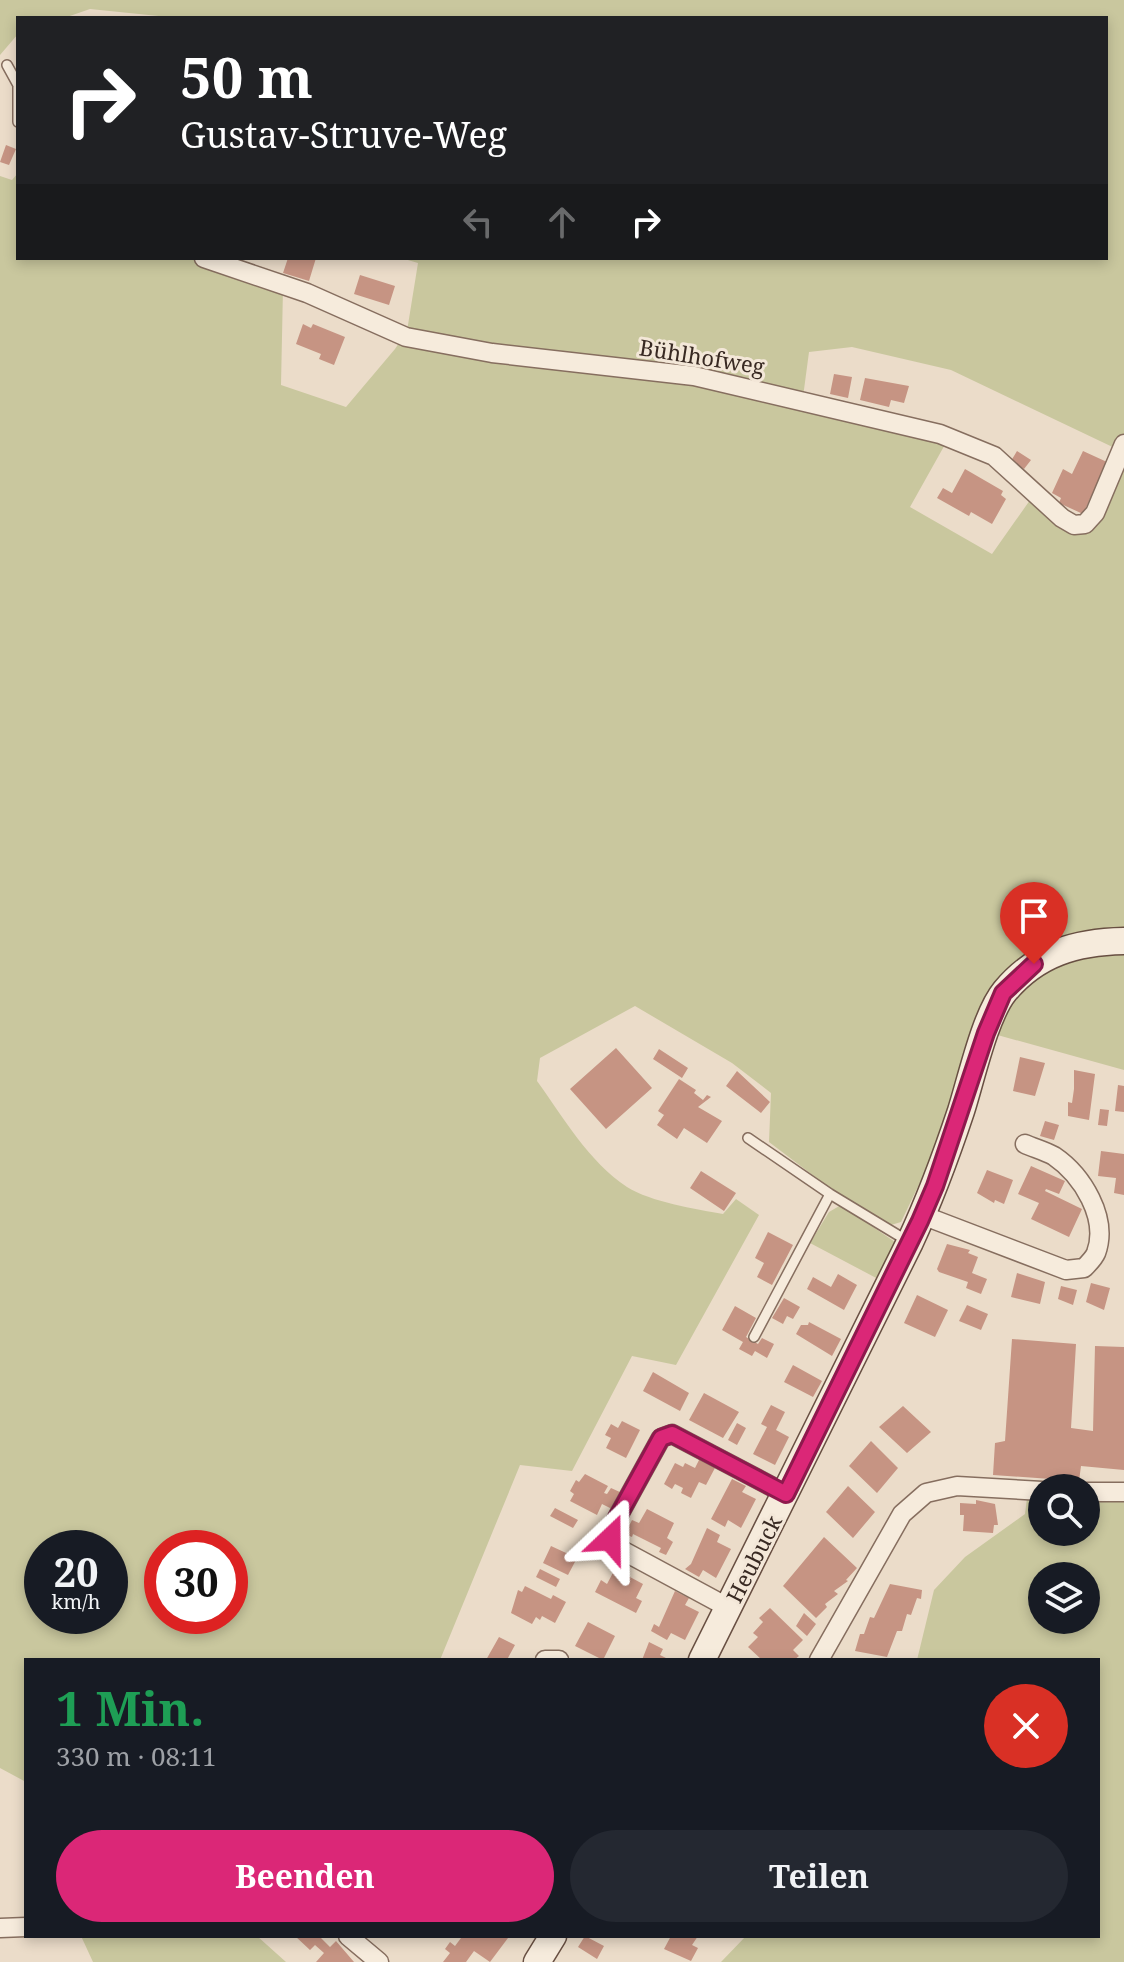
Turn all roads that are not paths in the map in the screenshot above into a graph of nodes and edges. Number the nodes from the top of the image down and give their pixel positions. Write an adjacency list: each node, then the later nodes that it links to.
1 (7, 65): 2 (lane)
2 (16, 82)
3 (210, 260): 4 (street, Bühlhofweg)
4 (1124, 444)
5 (1124, 941): 9 (street, Heubuck)
6 (748, 1138): 8 (lane)
7 (1025, 1144): 9 (street)
8 (830, 1194): 10 (lane); 11 (lane)
9 (922, 1215): 10 (street, Heubuck)
10 (910, 1242): 15 (street, Heubuck)
11 (754, 1337)
12 (1028, 1490): 18 (street)
13 (1100, 1492): 14 (street)
14 (1124, 1492)
15 (786, 1494): 16 (street, Heubuck); 16 (street)
16 (729, 1608): 17 (street, Heubuck)
17 (703, 1658)
18 (820, 1658)
19 (24, 1927): 20 (street)
20 (0, 1928)
21 (350, 1938): 23 (street)
22 (552, 1938): 24 (street)
23 (379, 1962)
24 (537, 1962)

